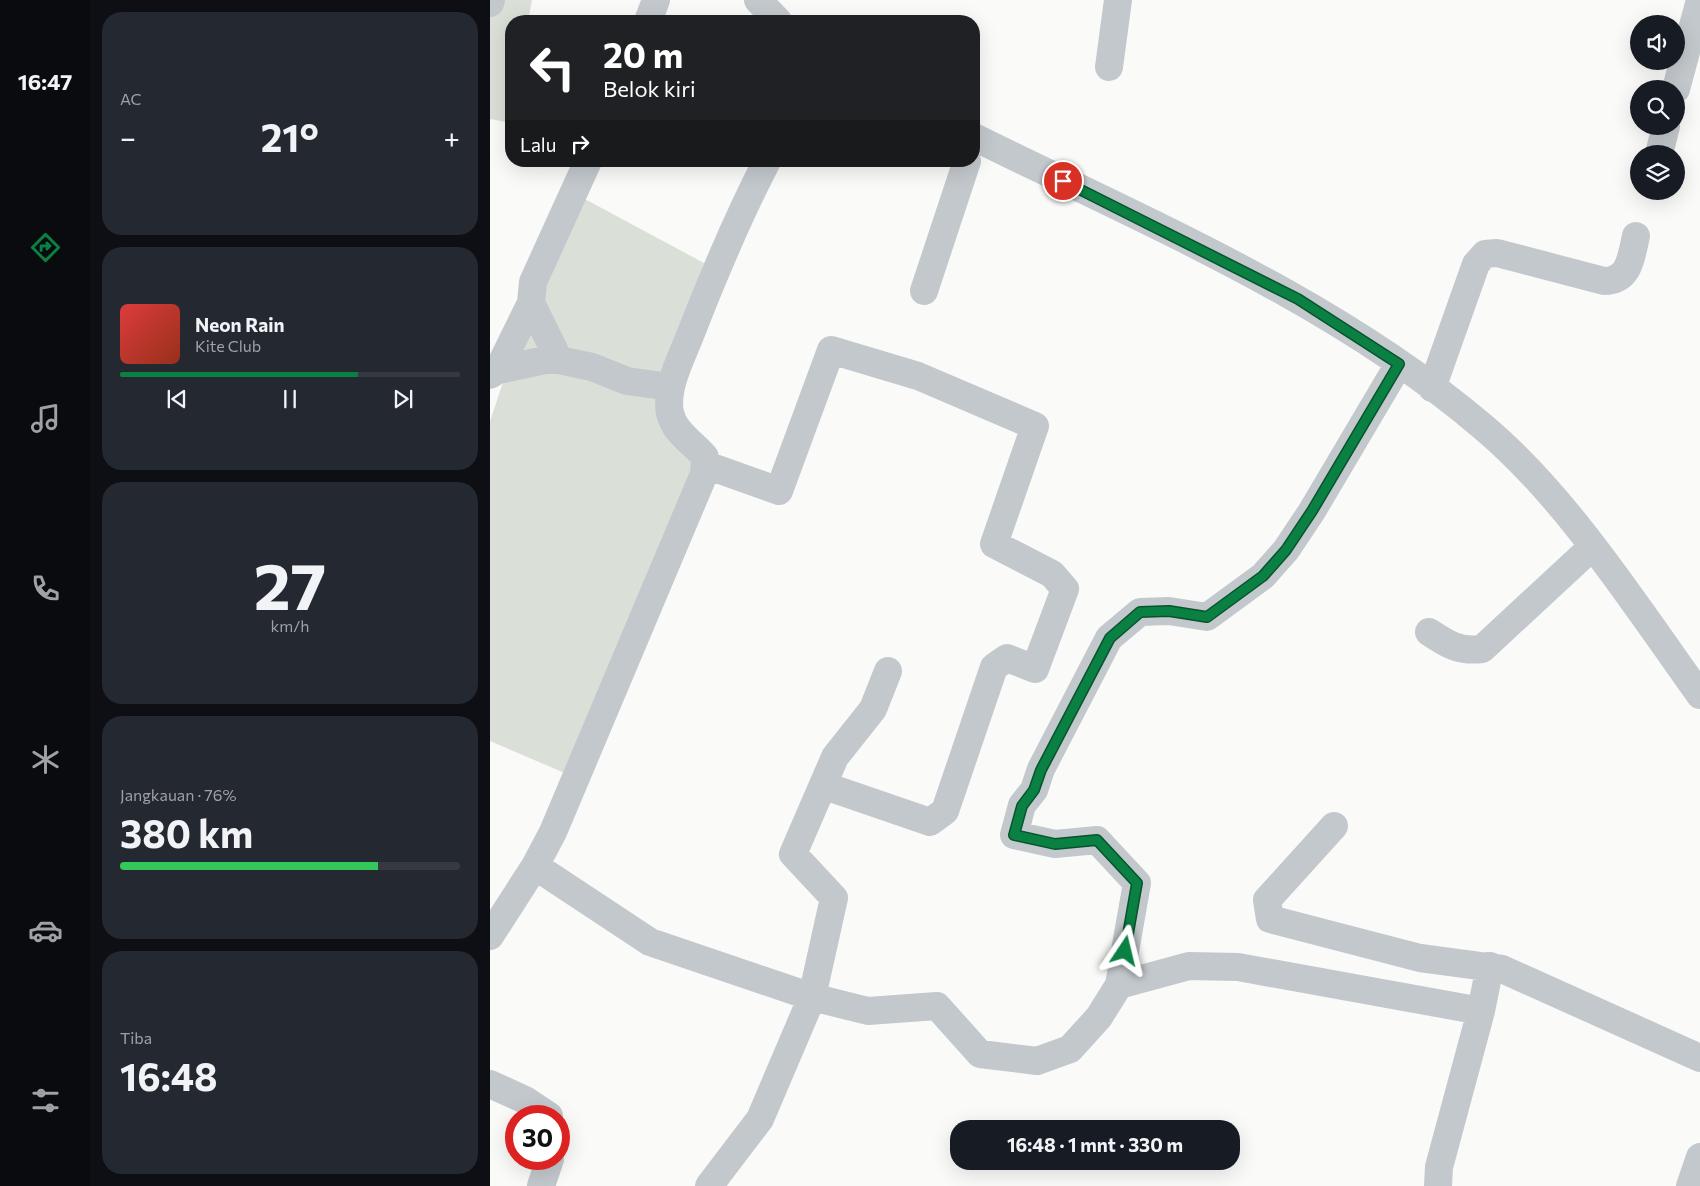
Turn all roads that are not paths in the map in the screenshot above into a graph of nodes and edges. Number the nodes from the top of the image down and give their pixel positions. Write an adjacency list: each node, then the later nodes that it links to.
1 (656, 0): 5 (street)
2 (758, 0): 6 (street)
3 (1118, 0): 7 (street)
4 (1700, 0): 8 (street)
5 (650, 15)
6 (772, 15)
7 (1109, 67)
8 (1678, 80)
9 (980, 141): 17 (street)
10 (585, 167): 15 (street)
11 (765, 167): 19 (street)
12 (965, 167): 14 (street)
13 (1636, 236): 20 (street)
14 (924, 291)
15 (531, 303): 16 (street); 18 (street)
16 (559, 360): 18 (street); 19 (street)
17 (1399, 364): 20 (street); 32 (street)
18 (494, 372)
19 (670, 387): 21 (street)
20 (1432, 388): 22 (street)
21 (706, 465): 26 (street); 28 (street)
22 (1592, 547): 23 (street); 25 (street)
23 (1429, 632)
24 (888, 671): 26 (street)
25 (1700, 695)
26 (825, 786): 33 (street)
27 (1334, 826): 31 (street)
28 (535, 866): 29 (street); 33 (street)
29 (501, 896): 30 (street)
30 (490, 936)
31 (1490, 966): 34 (street); 35 (street)
32 (1119, 985): 33 (street); 34 (street)
33 (812, 997): 41 (street)
34 (1481, 1011): 42 (street)
35 (1700, 1058)
36 (490, 1084): 37 (street)
37 (532, 1105)
38 (1700, 1157): 43 (street)
39 (546, 1170): 40 (street)
40 (541, 1186)
41 (709, 1186)
42 (1438, 1186)
43 (1690, 1186)

